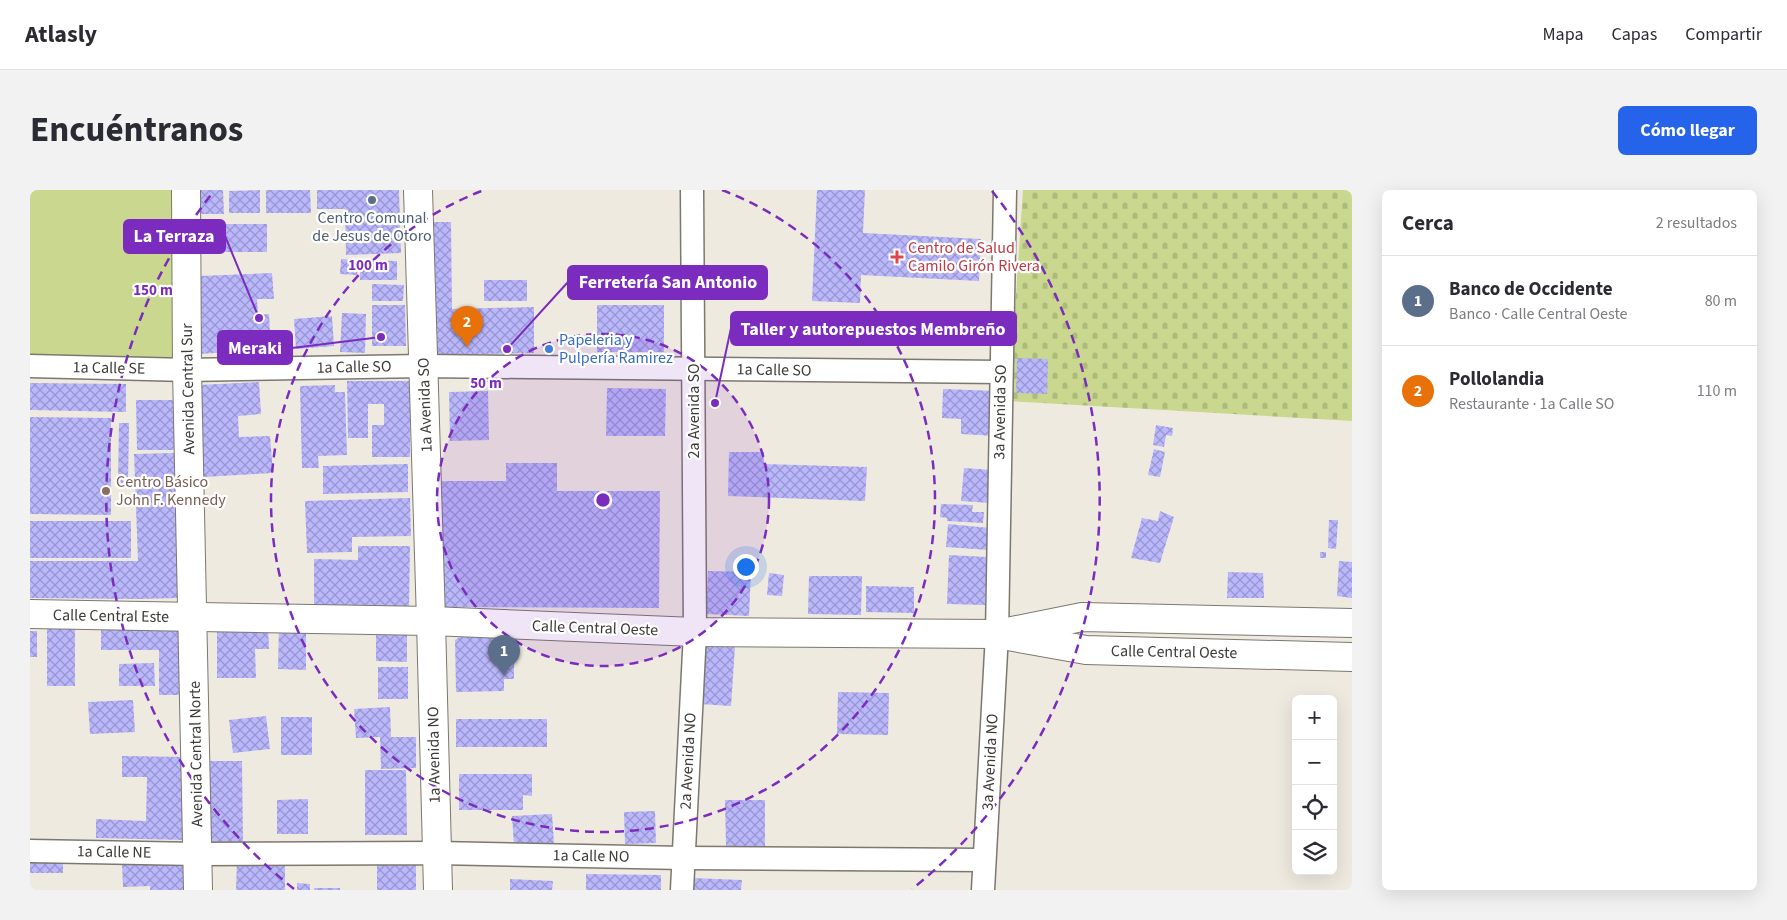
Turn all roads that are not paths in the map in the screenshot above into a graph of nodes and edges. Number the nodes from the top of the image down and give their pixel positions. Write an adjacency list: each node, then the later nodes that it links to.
1 (186, 190): 8 (street, Avenida Central Sur)
2 (418, 190): 6 (street, 1a Avenida SO)
3 (692, 190): 7 (street, 2a Avenida SO)
4 (1005, 190): 9 (street, 3a Avenida SO)
5 (30, 366): 8 (street, 1a Calle SE)
6 (424, 366): 7 (street, 1a Calle SO); 8 (street, 1a Calle SO); 12 (street, 1a Avenida SO)
7 (694, 369): 9 (street, 1a Calle SO); 14 (street, 2a Avenida SO)
8 (187, 370): 11 (street, Avenida Central Sur)
9 (1001, 372): 15 (street, 3a Avenida SO)
10 (30, 614): 11 (street, Calle Central Este)
11 (193, 617): 12 (street, Calle Central Oeste); 19 (street, Avenida Central Norte)
12 (431, 621): 14 (street, Calle Central Oeste); 18 (street, 1a Avenida NO)
13 (1352, 623): 15 (street, Calle Central Oeste)
14 (696, 632): 15 (street, Calle Central Oeste); 20 (street, 2a Avenida NO)
15 (997, 634): 16 (street, Calle Central Oeste); 21 (street, 3a Avenida NO)
16 (1352, 657)
17 (30, 851): 19 (street, 1a Calle NE)
18 (437, 853): 19 (street, 1a Calle NO); 20 (street, 1a Calle NO); 23 (street, 1a Avenida NO)
19 (198, 854): 22 (street, Avenida Central Norte)
20 (683, 858): 21 (street, 1a Calle NO); 24 (street, 2a Avenida NO)
21 (984, 860): 25 (street, 3a Avenida NO)
22 (198, 890)
23 (438, 890)
24 (682, 890)
25 (983, 890)

